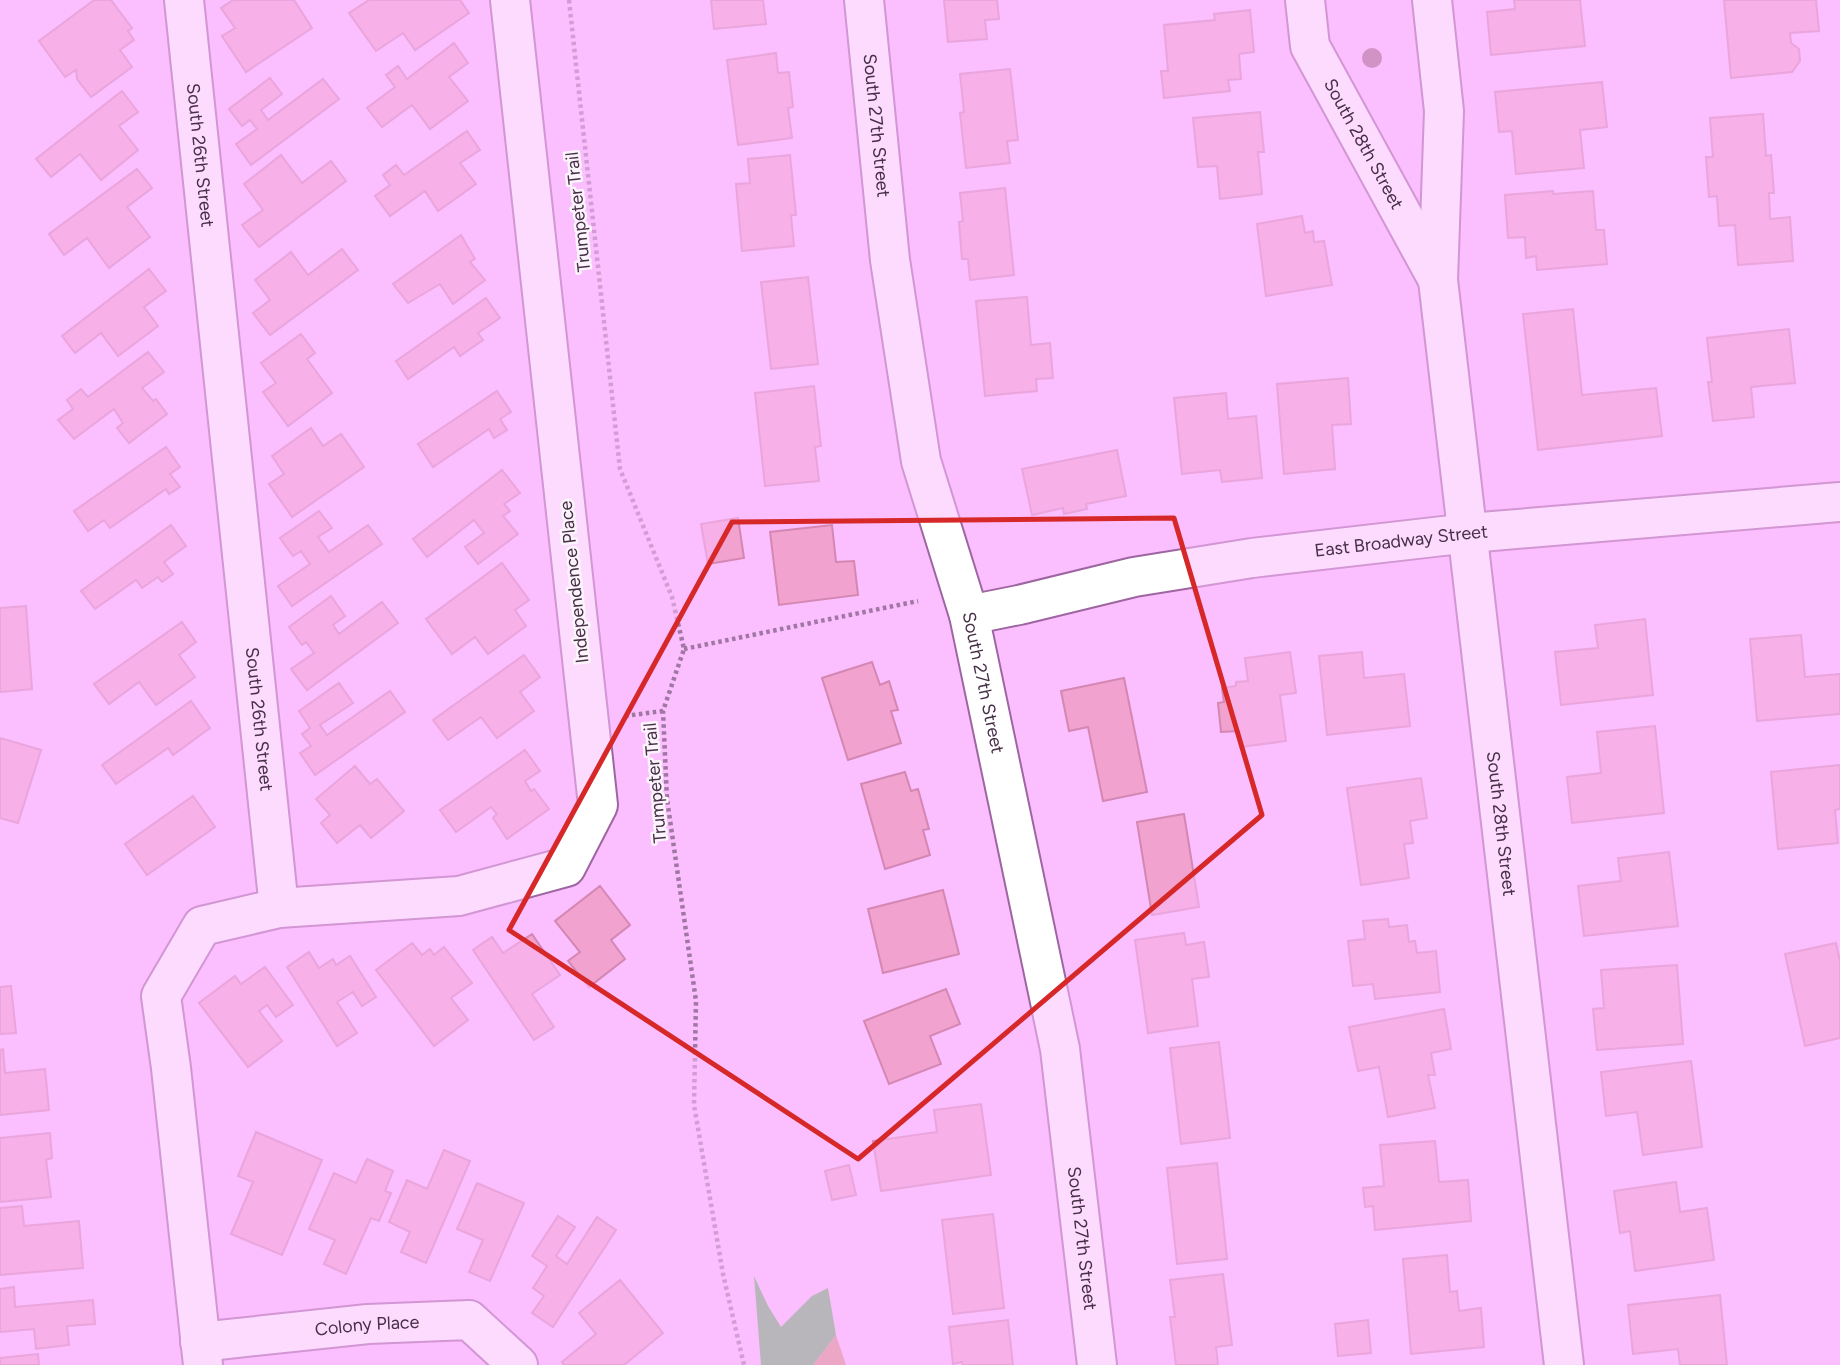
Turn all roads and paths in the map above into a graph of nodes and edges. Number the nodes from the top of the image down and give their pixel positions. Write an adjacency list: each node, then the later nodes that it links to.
1 (184, 0): 13 (street, South 26th Street)
2 (510, 0): 13 (street, Independence Place)
3 (569, 0): 12 (path, Trumpeter Trail)
4 (864, 0): 11 (street, South 27th Street)
5 (1305, 0): 7 (street, South 28th Street)
6 (1432, 0): 7 (street, South 28th Street)
7 (1438, 280): 9 (street, South 28th Street)
8 (1840, 502): 9 (street, East Broadway Street)
9 (1469, 533): 11 (street, East Broadway Street); 18 (street, South 28th Street)
10 (918, 601): 12 (path)
11 (969, 615): 17 (street, South 27th Street)
12 (684, 649): 16 (path, Trumpeter Trail)
13 (279, 908): 14 (street)
14 (201, 1353): 15 (street, Colony Place)
15 (519, 1365)
16 (744, 1365)
17 (1097, 1365)
18 (1564, 1365)

